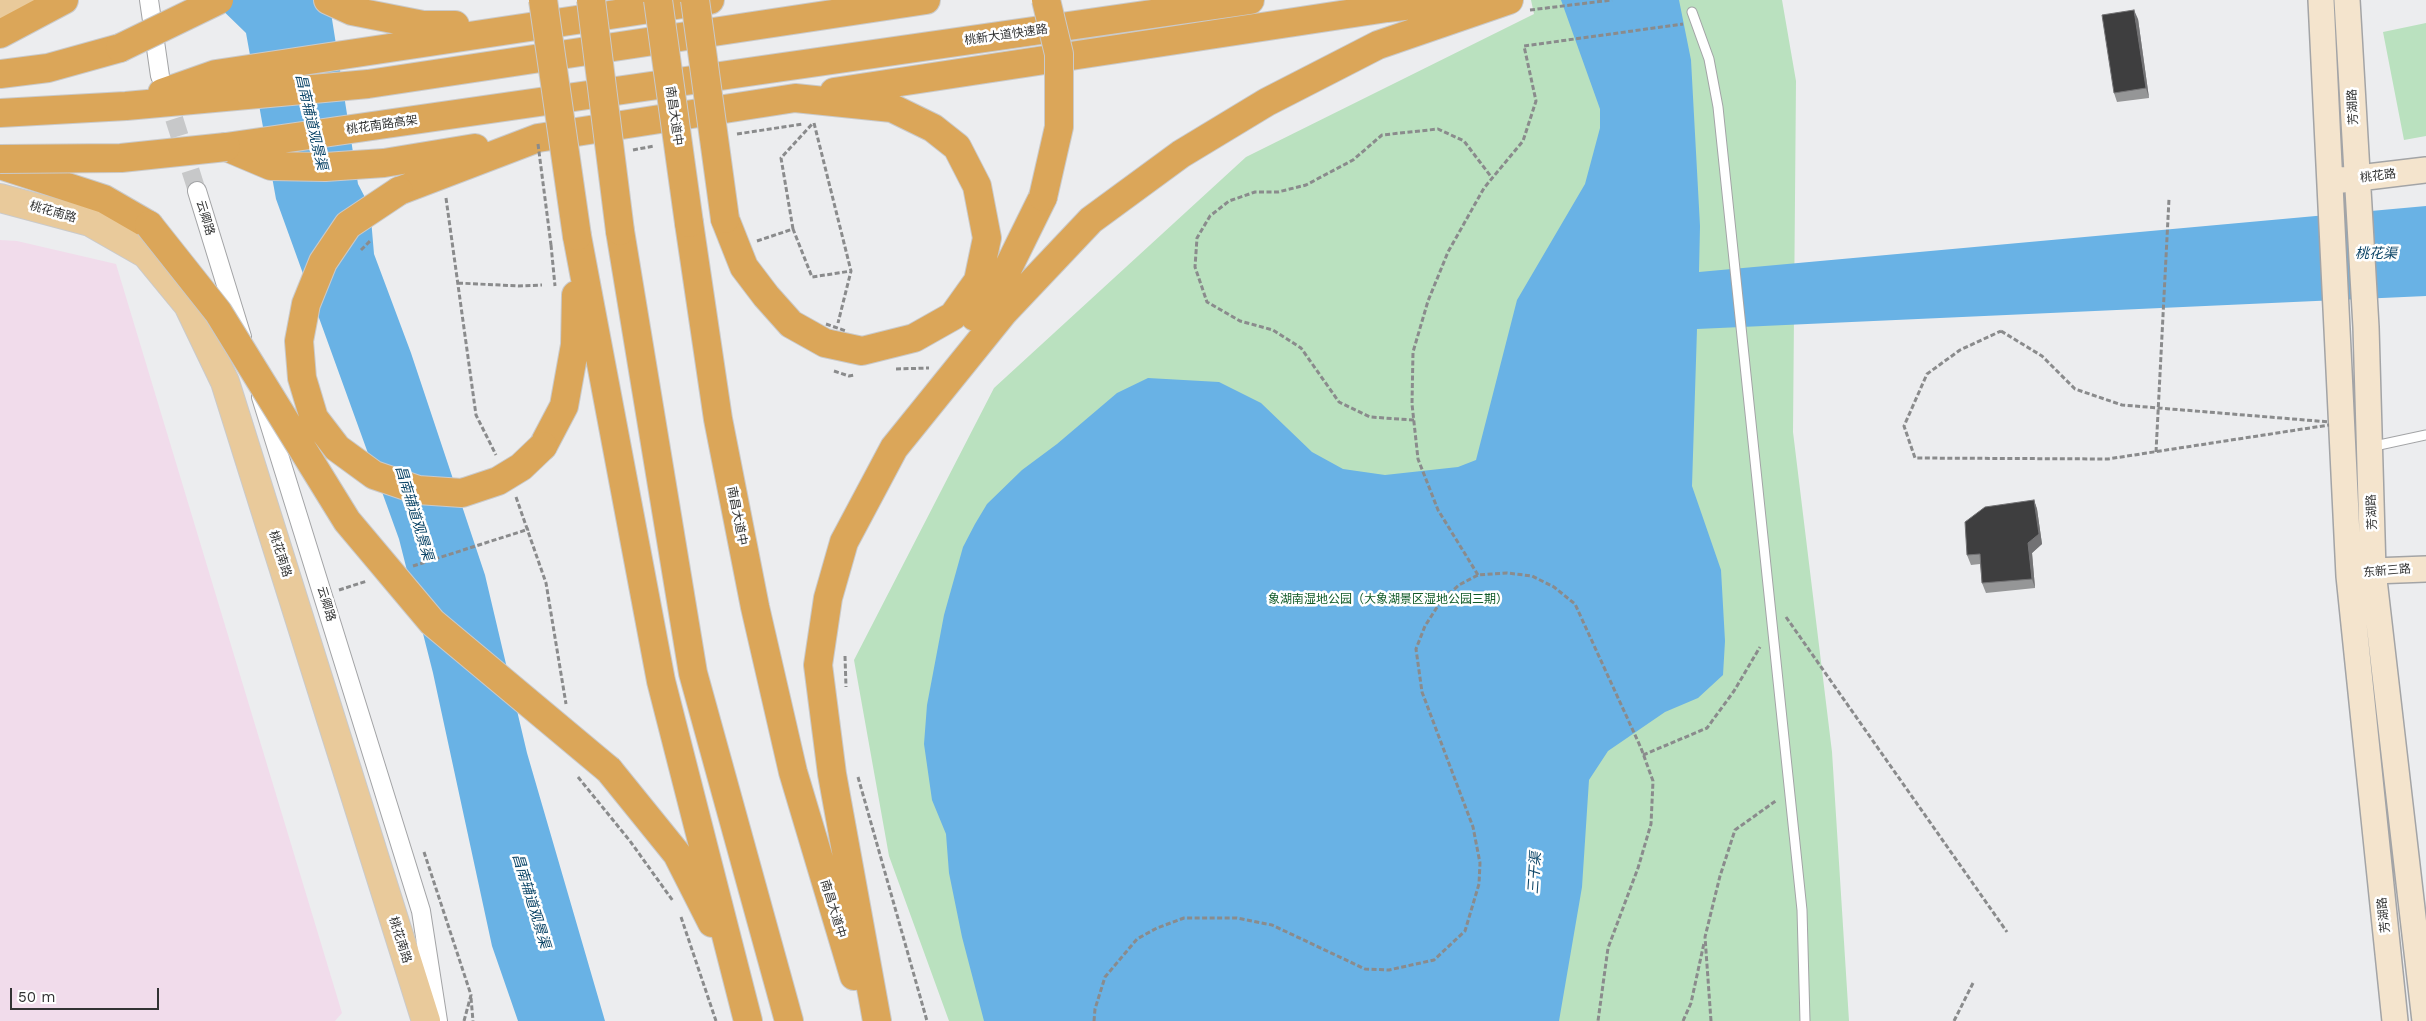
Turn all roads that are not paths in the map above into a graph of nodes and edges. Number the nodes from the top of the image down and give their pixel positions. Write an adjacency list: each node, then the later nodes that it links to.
1 (20, 0): 17 (main road)
2 (64, 0): 20 (highway)
3 (149, 0): 23 (street)
4 (219, 0): 22 (highway, bridge)
5 (328, 0): 18 (highway)
6 (543, 0): 36 (highway, bridge)
7 (658, 0): 48 (highway, 南昌大道中, bridge)
8 (696, 0): 25 (highway, bridge)
9 (710, 0): 18 (highway)
10 (926, 0): 24 (highway)
11 (1046, 0): 39 (highway, bridge)
12 (1250, 0): 21 (highway, 桃新大道快速路)
13 (1455, 0): 25 (highway)
14 (2321, 0): 32 (street, 芳湖路)
15 (2347, 0): 33 (street, 芳湖路)
16 (1516, 5): 39 (highway)
17 (0, 9)
18 (585, 10): 24 (highway); 47 (highway, bridge)
19 (1692, 12): 50 (lane)
20 (0, 34)
21 (762, 69): 28 (highway, 桃花南路高架)
22 (0, 74)
23 (160, 76)
24 (217, 86): 26 (highway)
25 (795, 98): 27 (highway)
26 (0, 113)
27 (538, 138): 28 (highway); 36 (highway, bridge)
28 (226, 147): 29 (highway, 桃花南路高架, bridge)
29 (0, 159)
30 (0, 165): 45 (highway, bridge)
31 (2426, 170): 33 (street, 桃花路)
32 (2330, 181): 33 (street, 桃花路); 42 (street, 芳湖路)
33 (2358, 191): 38 (street, 芳湖路)
34 (197, 192): 44 (street, 云卿路)
35 (0, 198): 43 (main road, 桃花南路)
36 (577, 236): 46 (highway)
37 (2426, 435): 38 (lane)
38 (2370, 447): 41 (street, 芳湖路)
39 (894, 448): 49 (highway)
40 (2426, 568): 41 (street, 东新三路)
41 (2374, 571): 42 (street, 东新三路); 52 (street, 芳湖路)
42 (2349, 576): 51 (street, 芳湖路)
43 (426, 1021)
44 (438, 1021)
45 (743, 1021)
46 (748, 1021)
47 (789, 1021)
48 (867, 1021)
49 (877, 1021)
50 (1805, 1021)
51 (2395, 1021)
52 (2425, 1021)

